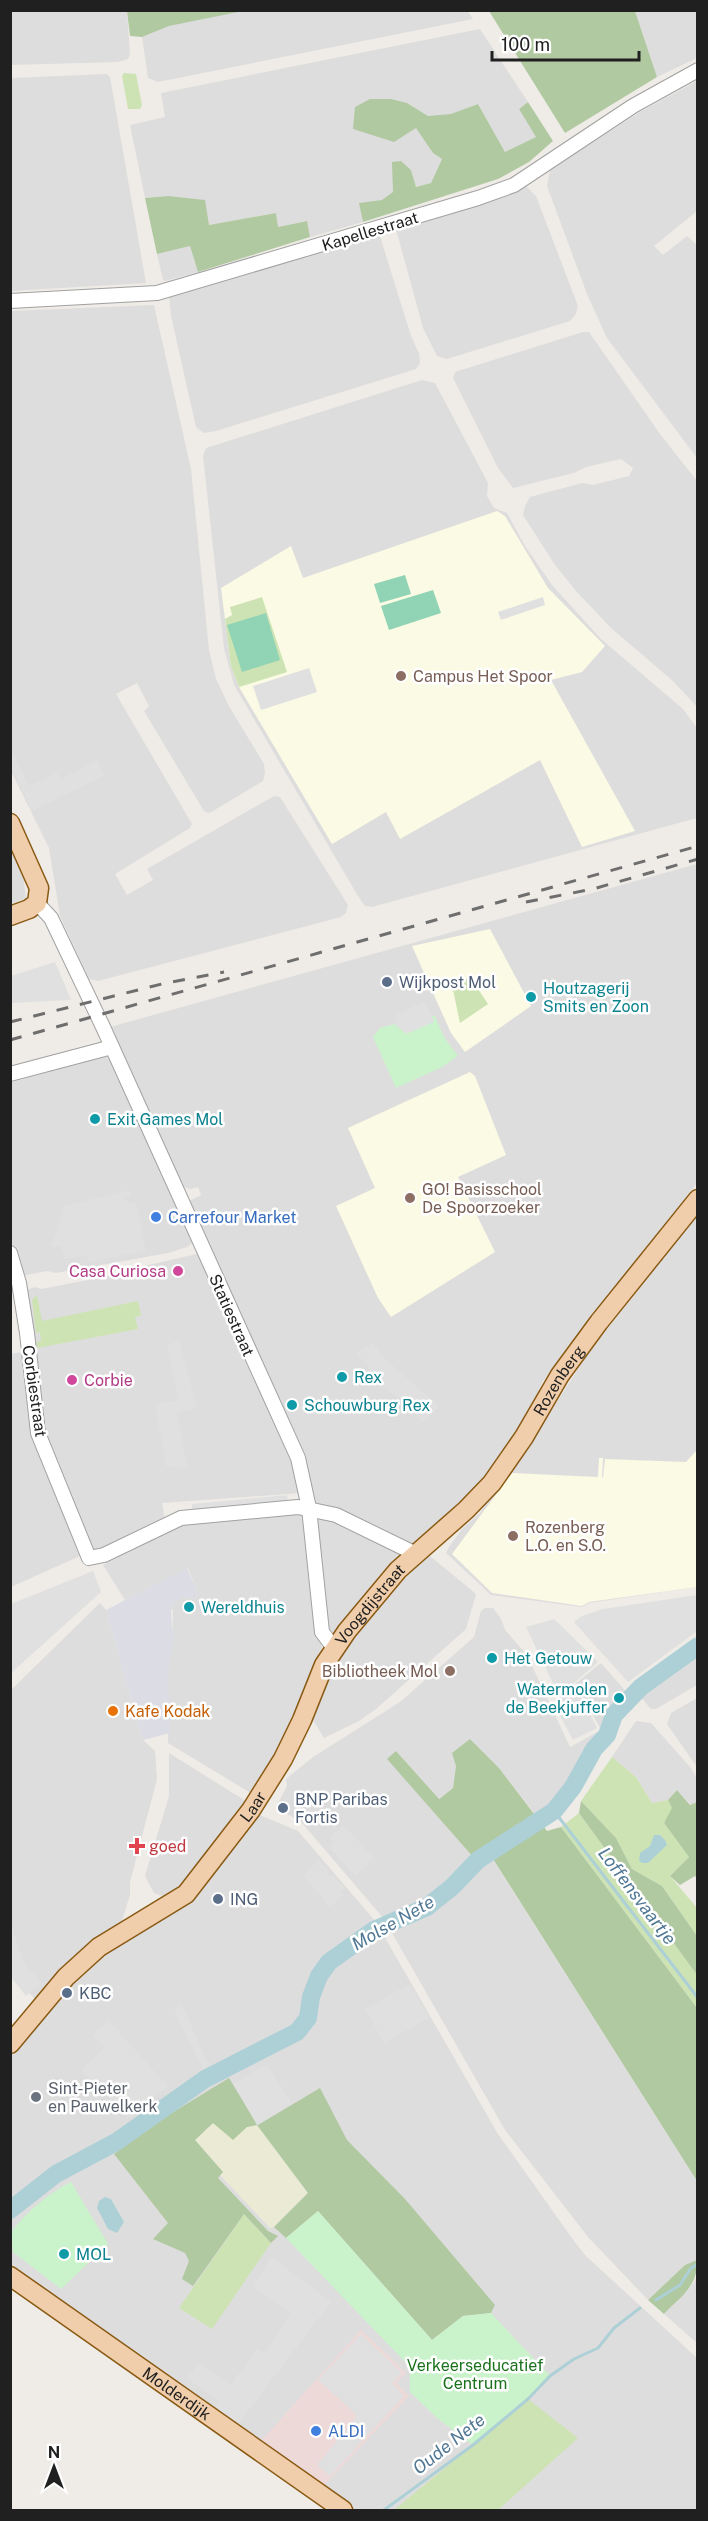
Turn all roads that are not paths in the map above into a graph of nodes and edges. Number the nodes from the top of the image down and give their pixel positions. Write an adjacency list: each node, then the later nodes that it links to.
1 (698, 70): 2 (street, Kapellestraat)
2 (10, 301)
3 (10, 823): 4 (main road)
4 (37, 903): 5 (main road); 6 (street, Statiestraat)
5 (10, 916)
6 (112, 1047): 7 (street); 10 (street, Statiestraat)
7 (10, 1074)
8 (698, 1199): 11 (main road, Rozenberg)
9 (10, 1253): 10 (street, Corbiestraat)
10 (309, 1508): 11 (street); 12 (street, Statiestraat)
11 (416, 1554): 12 (main road, Voogdijstraat)
12 (334, 1648): 13 (main road, Voogdijstraat)
13 (313, 1691): 14 (main road, Laar)
14 (10, 2044)
15 (10, 2276): 16 (main road, Molderdijk)
16 (343, 2511)

